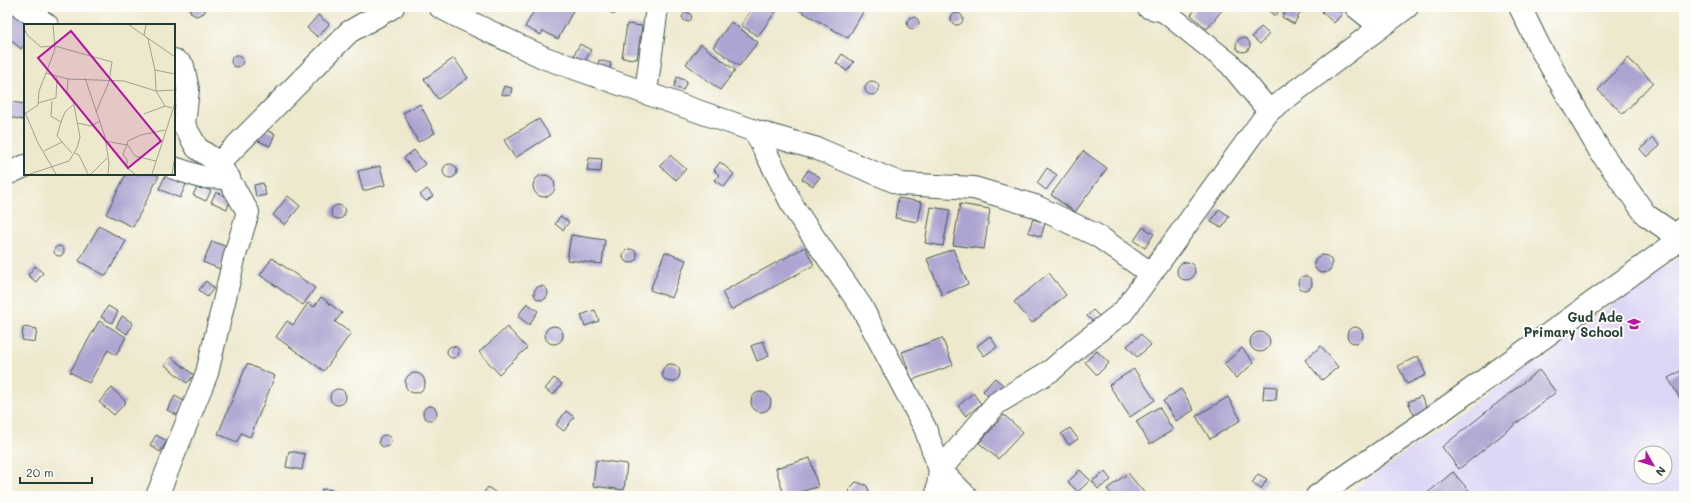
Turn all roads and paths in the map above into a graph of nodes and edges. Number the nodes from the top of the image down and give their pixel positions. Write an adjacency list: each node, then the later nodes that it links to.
1 (22, 7): 9 (street)
2 (393, 7): 17 (street)
3 (440, 7): 12 (street)
4 (657, 7): 12 (street)
5 (1148, 7): 13 (street)
6 (1356, 7): 10 (street)
7 (1406, 7): 10 (street)
8 (1520, 7): 19 (street)
9 (45, 24)
10 (1380, 26): 13 (street)
11 (175, 61): 17 (street)
12 (646, 92): 14 (street)
13 (1269, 110): 20 (street)
14 (755, 131): 20 (street); 21 (street)
15 (24, 166): 18 (street)
16 (175, 168): 17 (street)
17 (224, 171): 22 (street)
18 (7, 174)
19 (1683, 236): 25 (street)
20 (1150, 273): 21 (street)
21 (940, 470): 23 (street); 24 (street)
22 (157, 496)
23 (936, 496)
24 (966, 496)
25 (1317, 496)

